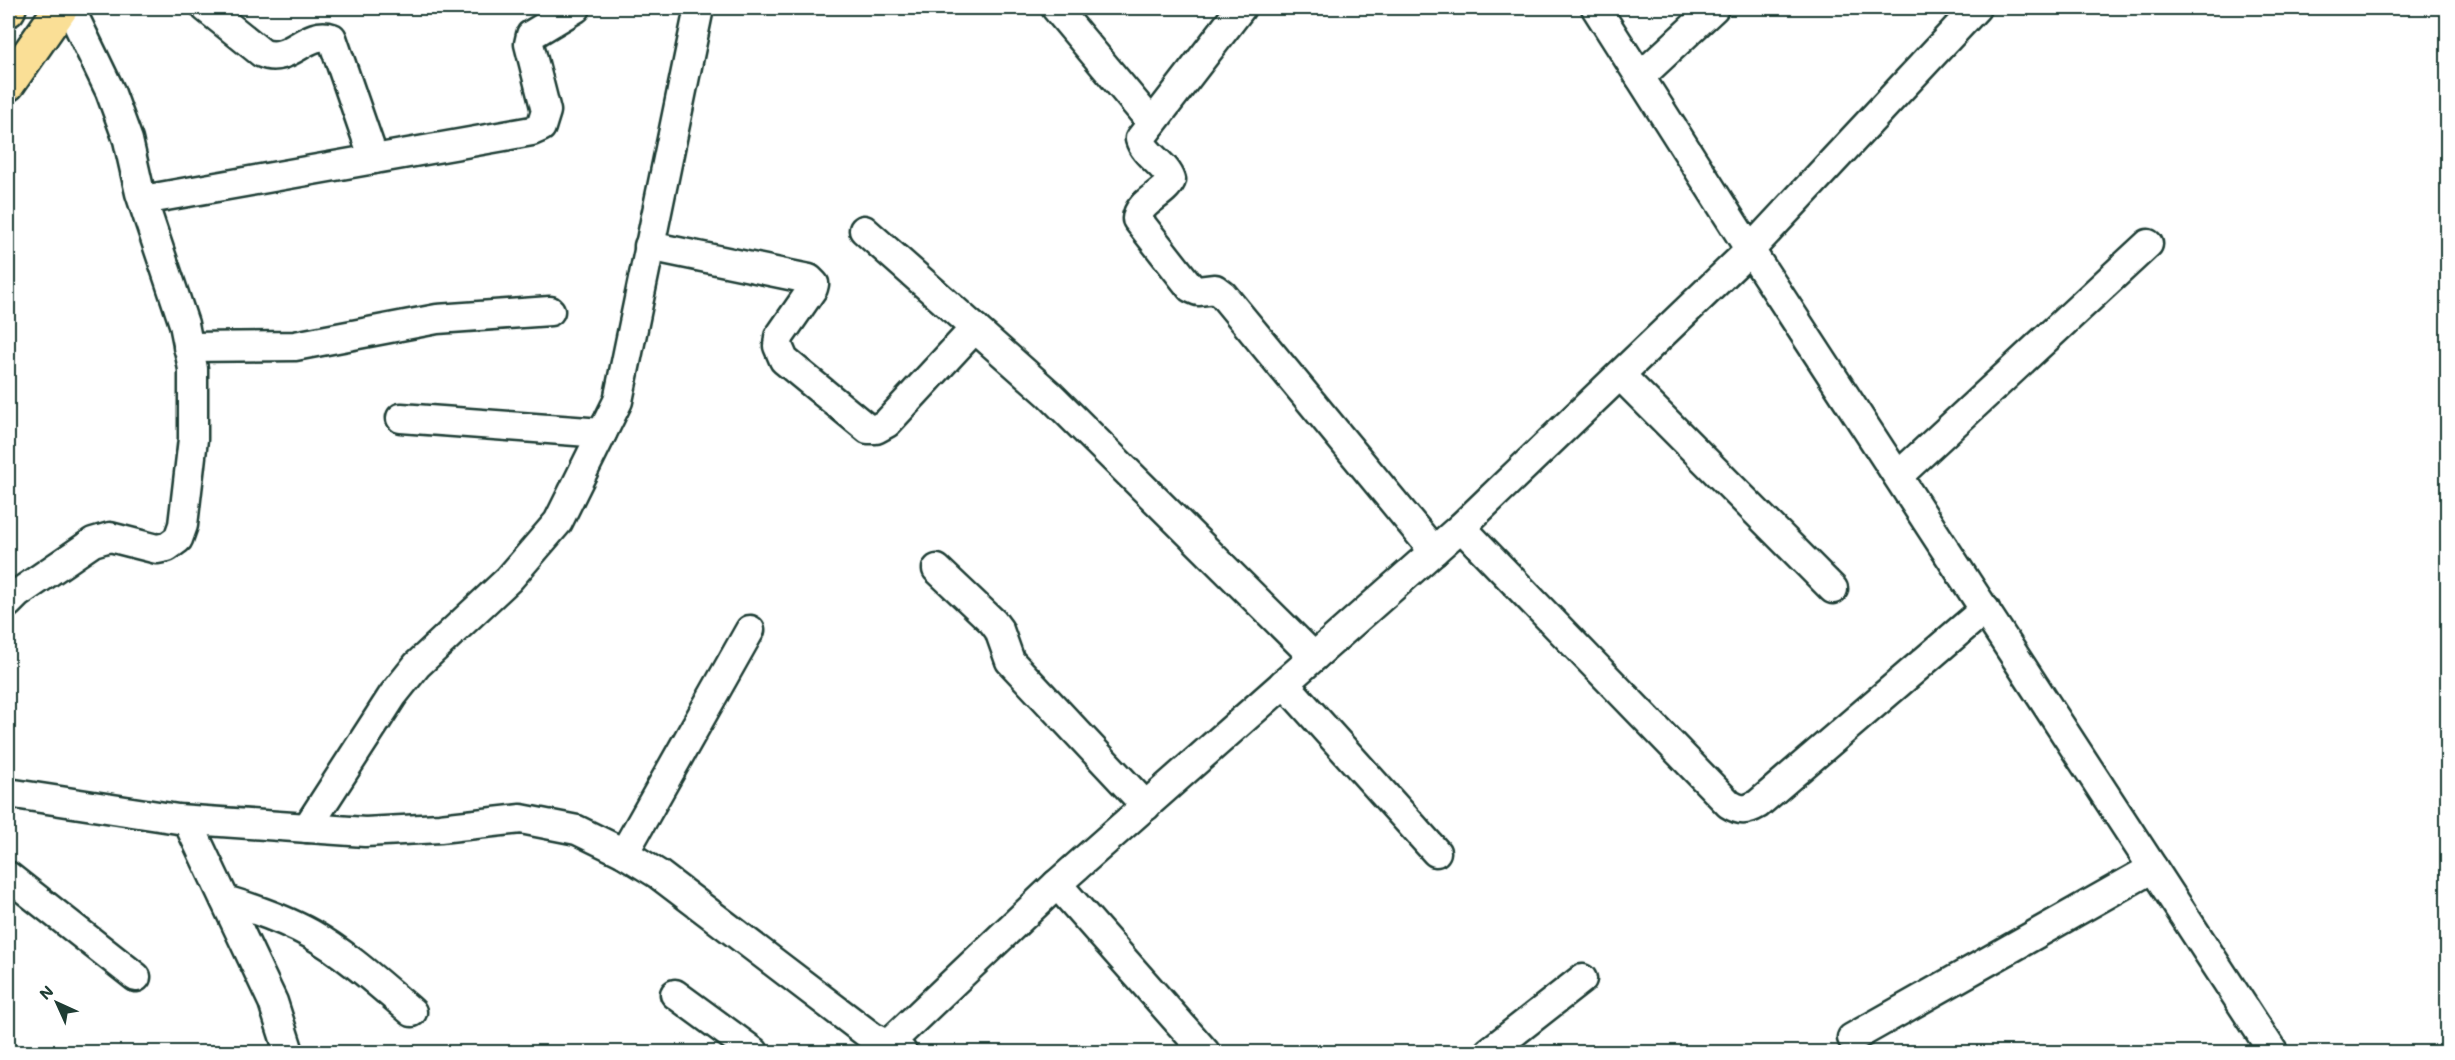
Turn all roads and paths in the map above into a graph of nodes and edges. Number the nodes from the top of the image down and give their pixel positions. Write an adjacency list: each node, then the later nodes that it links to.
1 (61, 8): 12 (main road)
2 (70, 8): 15 (street)
3 (206, 8): 14 (street)
4 (576, 8): 14 (street)
5 (699, 8): 18 (street)
6 (1056, 8): 13 (street)
7 (1241, 8): 13 (street)
8 (1596, 8): 11 (street)
9 (1714, 8): 11 (street)
10 (1976, 8): 19 (street)
11 (1640, 77): 19 (street)
12 (8, 84)
13 (1152, 123): 28 (street)
14 (374, 159): 15 (street)
15 (143, 200): 22 (street)
16 (864, 230): 21 (street)
17 (2148, 244): 26 (street)
18 (650, 246): 21 (street); 25 (street)
19 (1750, 250): 23 (street); 26 (street)
20 (550, 311): 22 (street)
21 (975, 328): 34 (street)
22 (188, 347): 31 (street)
23 (1620, 375): 27 (street); 30 (street)
24 (400, 417): 25 (street)
25 (603, 433): 39 (street)
26 (1898, 476): 32 (street)
27 (1461, 527): 28 (street); 32 (street)
28 (1434, 551): 34 (street)
29 (937, 569): 37 (street)
30 (1833, 590)
31 (8, 603)
32 (1985, 609): 42 (street)
33 (750, 630): 41 (street)
34 (1314, 657): 35 (street)
35 (1284, 683): 37 (street); 40 (street)
36 (8, 793): 38 (street)
37 (1146, 806): 44 (street)
38 (187, 820): 39 (street); 45 (street)
39 (307, 828): 41 (street)
40 (1436, 852)
41 (624, 853): 51 (street)
42 (2153, 868): 50 (street); 56 (street)
43 (8, 876): 46 (street)
44 (1057, 884): 51 (street); 54 (street)
45 (225, 900): 49 (street); 52 (street)
46 (135, 977)
47 (1582, 979): 55 (street)
48 (675, 994): 53 (street)
49 (412, 1012)
50 (1852, 1038)
51 (890, 1050)
52 (290, 1053)
53 (754, 1053)
54 (1205, 1053)
55 (1489, 1053)
56 (2272, 1053)

